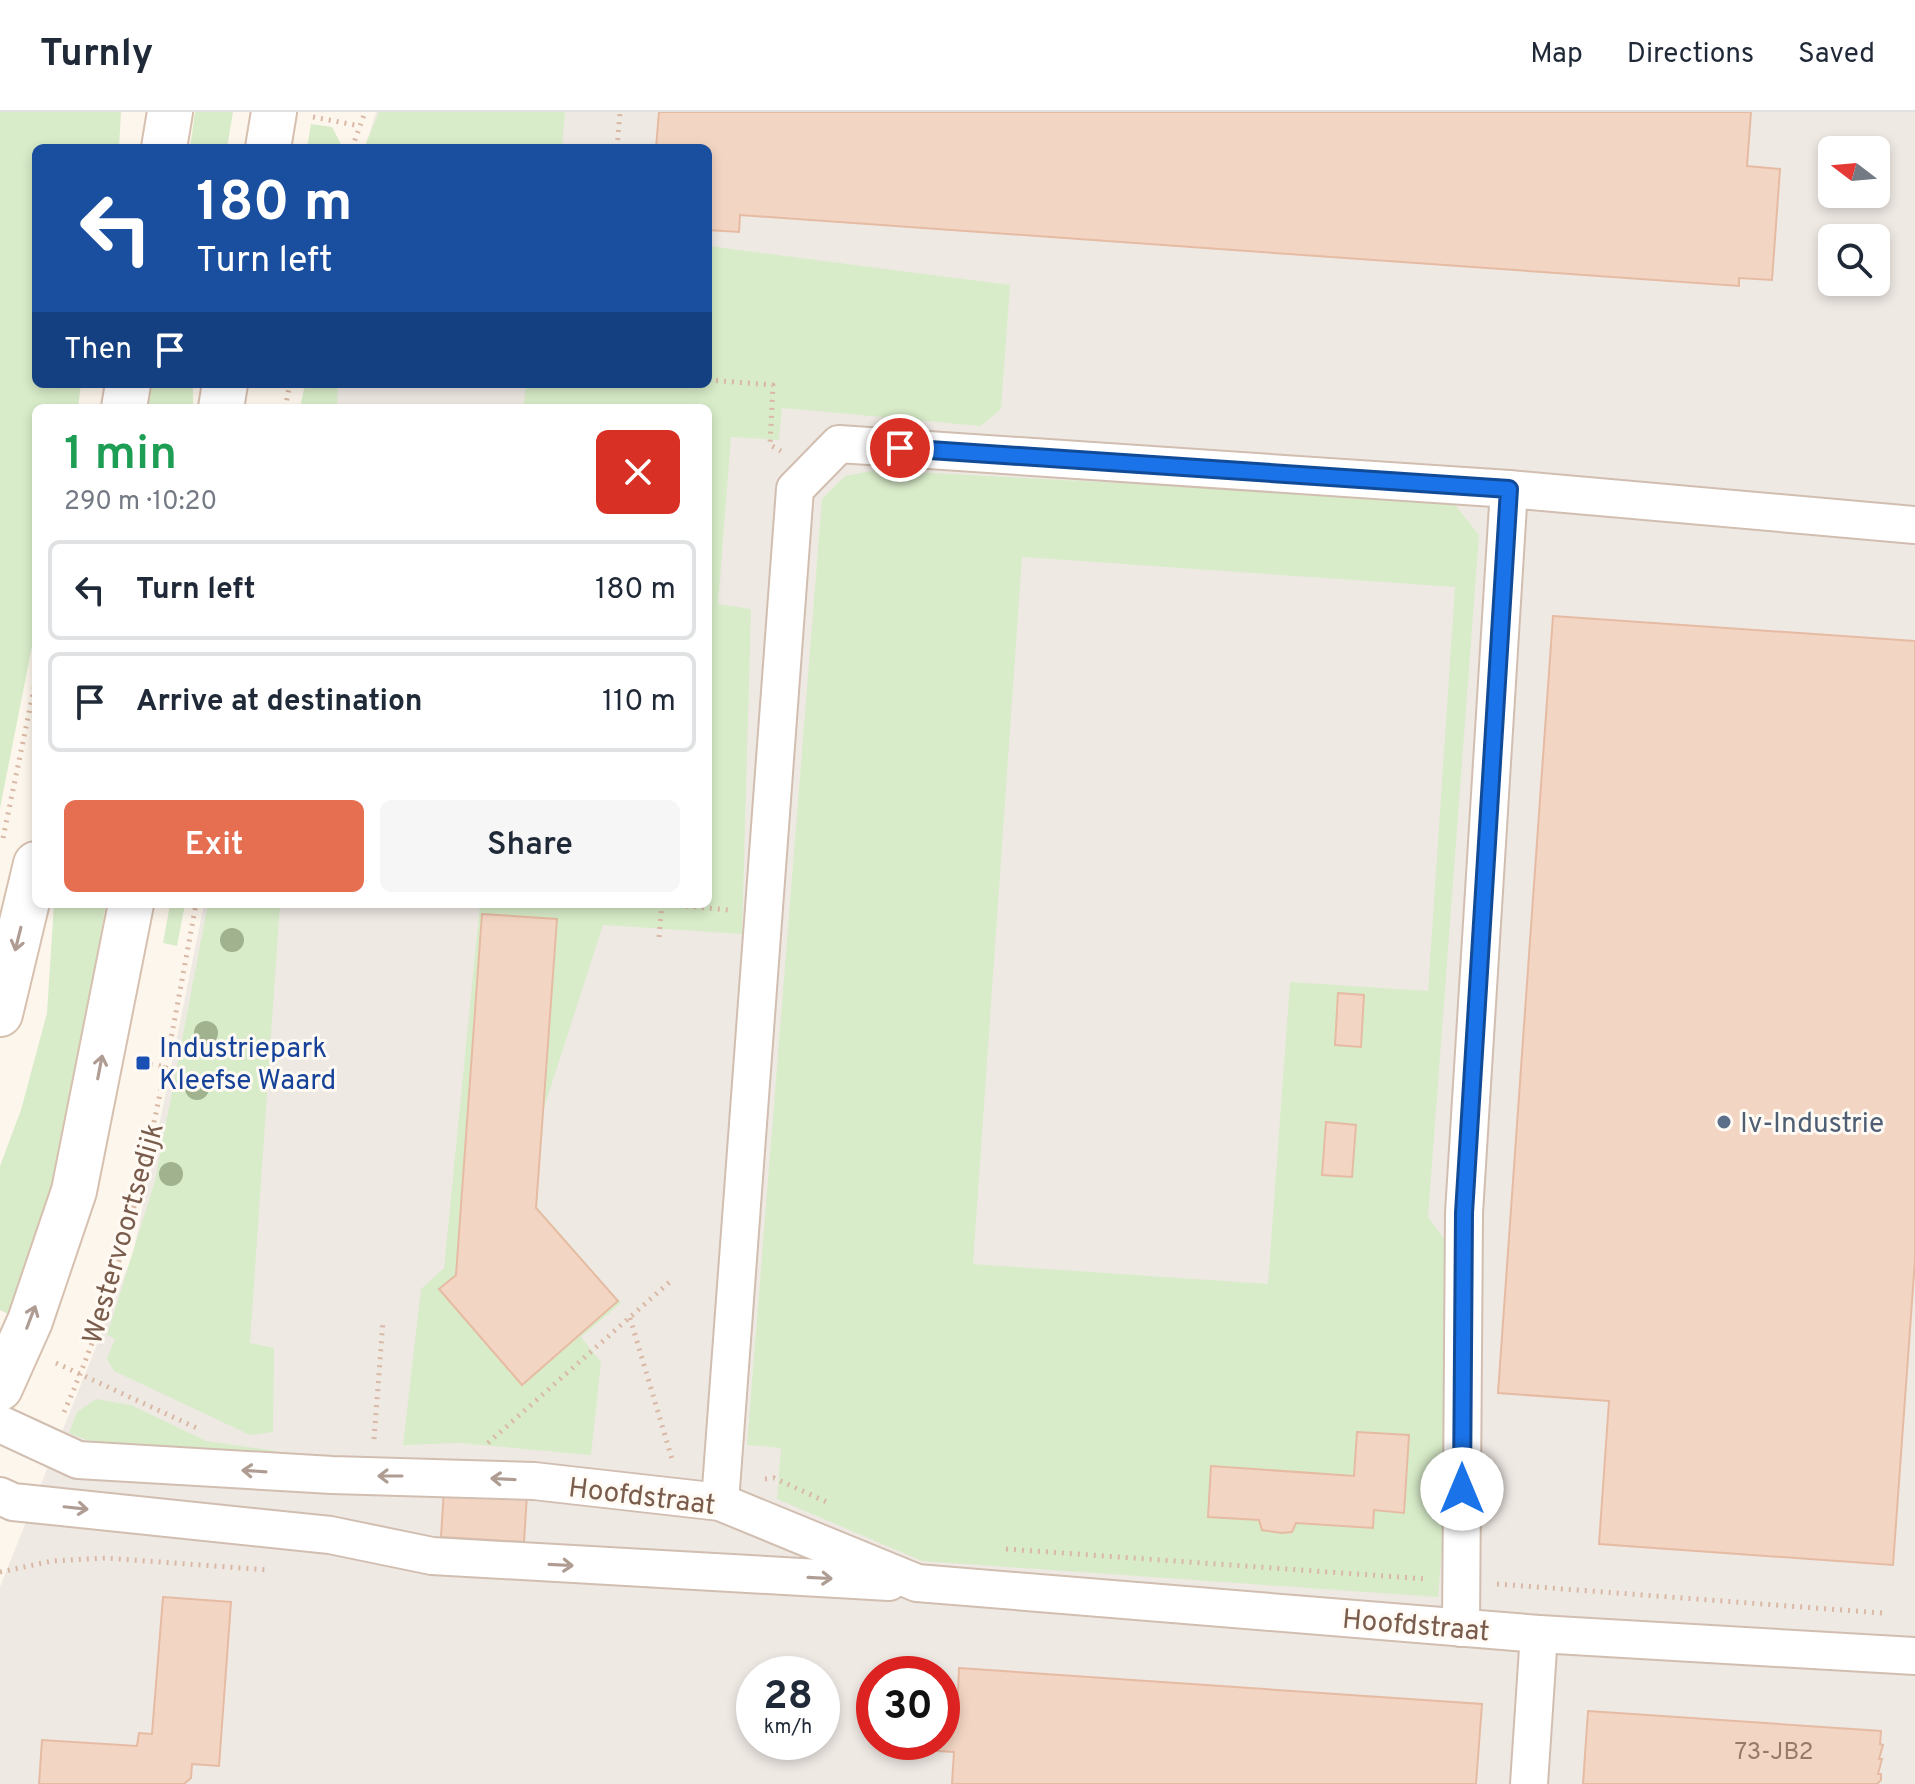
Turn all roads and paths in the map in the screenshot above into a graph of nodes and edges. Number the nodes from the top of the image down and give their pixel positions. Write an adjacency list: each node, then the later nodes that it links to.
1 (170, 112): 6 (main road)
2 (365, 112): 5 (path)
3 (620, 112): 9 (path)
4 (287, 113): 5 (path); 7 (main road)
5 (360, 126): 8 (path)
6 (165, 144)
7 (270, 144)
8 (353, 144)
9 (617, 144)
10 (712, 380): 11 (path)
11 (795, 489): 12 (street); 21 (street)
12 (1509, 489): 13 (street); 45 (street)
13 (1915, 525)
14 (32, 698): 15 (path)
15 (0, 852)
16 (32, 881): 23 (main road, one-way to 23)
17 (130, 908): 29 (main road, Westervoortsedijk, one-way to 17)
18 (195, 908): 25 (path, Westervoortsedijk)
19 (662, 908): 22 (path)
20 (712, 908): 21 (path)
21 (764, 912): 38 (street)
22 (659, 937)
23 (0, 1014)
24 (143, 1063): 25 (path)
25 (166, 1067): 30 (path, Westervoortsedijk)
26 (673, 1279): 27 (path)
27 (630, 1318): 35 (path); 38 (path)
28 (383, 1321): 36 (path)
29 (18, 1347): 30 (path, Westervoortsedijk); 31 (main road, Westervoortsedijk)
30 (82, 1372): 33 (path, Westervoortsedijk); 34 (path, Westervoortsedijk)
31 (0, 1388)
32 (0, 1424): 34 (street)
33 (207, 1433)
34 (49, 1447): 37 (street, one-way to 34)
35 (480, 1451)
36 (373, 1455)
37 (332, 1475): 38 (street, Hoofdstraat, one-way to 37); 41 (street)
38 (721, 1491): 40 (path); 46 (street, Hoofdstraat)
39 (0, 1496): 41 (street, one-way to 41)
40 (831, 1504)
41 (330, 1535): 46 (street, Hoofdstraat, one-way to 46)
42 (994, 1549): 45 (path)
43 (271, 1570): 44 (path)
44 (0, 1572)
45 (1461, 1581): 47 (path); 48 (street)
46 (917, 1583): 48 (street, Hoofdstraat)
47 (1884, 1613)
48 (1461, 1628): 49 (street, Hoofdstraat)
49 (1539, 1634): 50 (street, Hoofdstraat); 51 (street)
50 (1915, 1656)
51 (1529, 1784)

